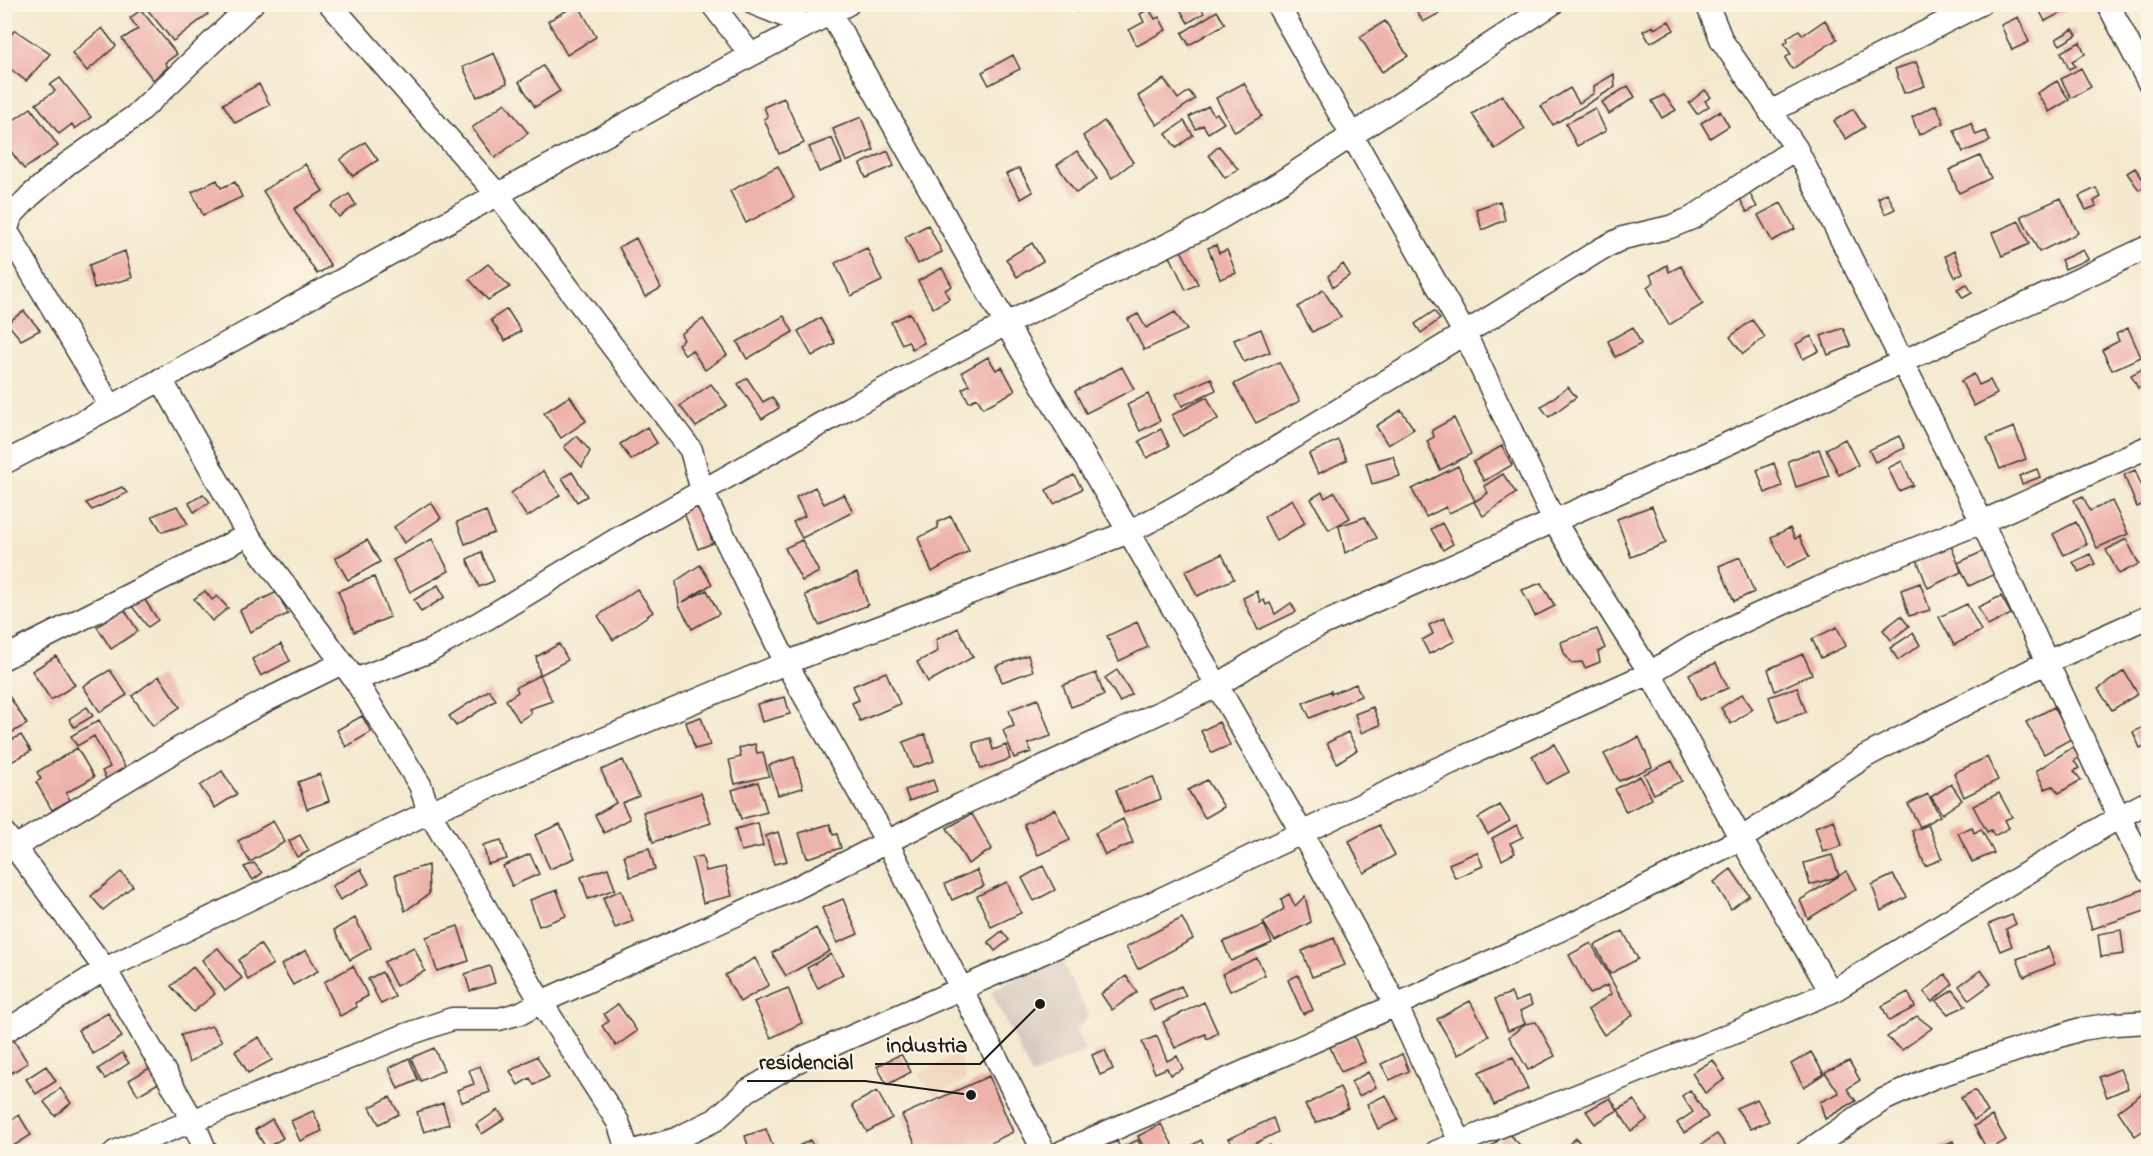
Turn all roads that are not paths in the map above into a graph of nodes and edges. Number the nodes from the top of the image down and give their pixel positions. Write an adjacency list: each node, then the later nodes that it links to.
1 (252, 4): 18 (street)
2 (330, 4): 17 (street)
3 (712, 4): 12 (street)
4 (755, 4): 11 (street)
5 (1277, 4): 15 (street)
6 (1552, 4): 15 (street)
7 (1707, 4): 14 (street)
8 (1980, 4): 14 (street)
9 (2108, 4): 13 (street)
10 (840, 9): 11 (street); 20 (street)
11 (807, 25): 12 (street)
12 (751, 55): 17 (street)
13 (2148, 81)
14 (1770, 112): 16 (street)
15 (1353, 135): 20 (street); 21 (street)
16 (1796, 148): 21 (street); 22 (street)
17 (498, 195): 23 (street); 27 (street)
18 (5, 228): 24 (street)
19 (2148, 247): 22 (street)
20 (1006, 324): 27 (street); 30 (street)
21 (1465, 334): 28 (street); 30 (street)
22 (1902, 362): 28 (street); 29 (street)
23 (161, 379): 24 (street); 31 (street)
24 (111, 407): 26 (street)
25 (2148, 447): 29 (street)
26 (4, 463)
27 (702, 491): 35 (street); 36 (street)
28 (1554, 520): 37 (street); 38 (street)
29 (1982, 522): 34 (street); 37 (street)
30 (1129, 532): 35 (street); 38 (street)
31 (248, 535): 33 (street); 36 (street)
32 (2148, 616): 34 (street)
33 (4, 658)
34 (2047, 662): 41 (street); 43 (street)
35 (786, 663): 40 (street); 45 (street)
36 (348, 672): 40 (street); 44 (street)
37 (1650, 673): 42 (street); 43 (street)
38 (1217, 686): 42 (street); 45 (street)
39 (2148, 802): 41 (street)
40 (429, 812): 47 (street); 50 (street)
41 (2119, 817): 46 (street); 49 (street)
42 (1302, 833): 48 (street); 51 (street)
43 (1741, 838): 49 (street); 51 (street)
44 (8, 839): 47 (street)
45 (887, 842): 48 (street); 50 (street)
46 (2148, 871)
47 (105, 969): 53 (street); 54 (street)
48 (962, 987): 58 (street); 59 (street)
49 (1831, 992): 55 (street)
50 (541, 1002): 54 (street); 58 (street)
51 (1396, 1005): 55 (street); 60 (street)
52 (2148, 1022): 62 (street)
53 (4, 1032)
54 (192, 1119): 56 (street); 57 (street)
55 (1462, 1146): 61 (street)
56 (115, 1152)
57 (206, 1152)
58 (629, 1152)
59 (1044, 1152)
60 (1062, 1152)
61 (1436, 1152)
62 (1806, 1152)

